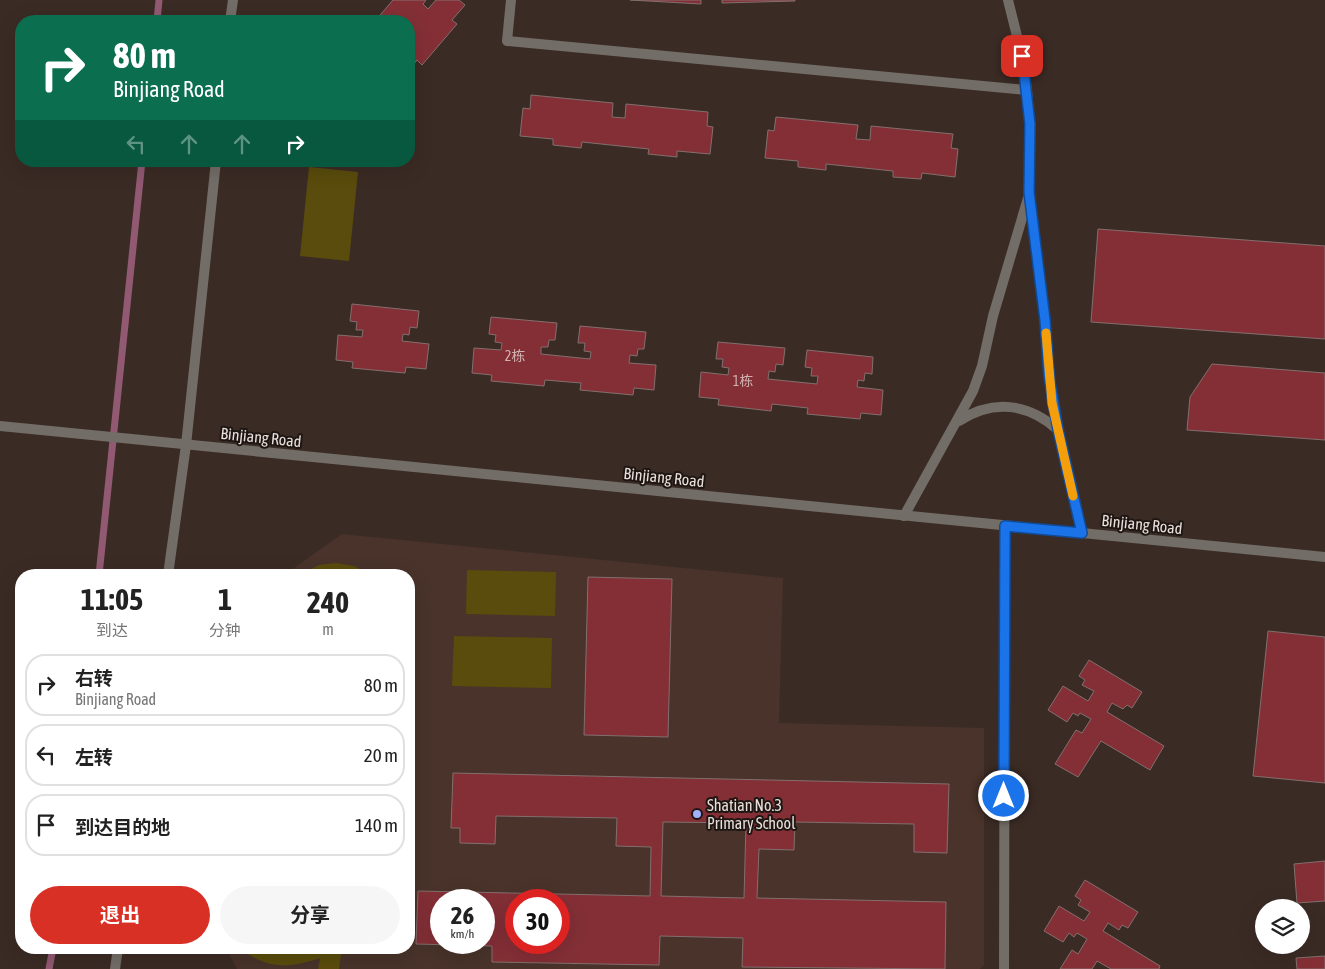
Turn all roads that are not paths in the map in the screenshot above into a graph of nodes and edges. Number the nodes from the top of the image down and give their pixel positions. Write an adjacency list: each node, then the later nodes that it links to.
1 (232, 0): 4 (street)
2 (511, 0): 5 (street)
3 (1008, 0): 5 (street)
4 (231, 15)
5 (1027, 90): 7 (street)
6 (215, 167): 11 (street)
7 (1029, 192): 8 (street); 10 (street)
8 (957, 422): 10 (street); 12 (street)
9 (0, 426): 11 (street, Binjiang Road)
10 (1058, 430): 14 (street)
11 (186, 445): 12 (street, Binjiang Road); 16 (street)
12 (904, 516): 13 (street, Binjiang Road)
13 (1005, 526): 14 (street, Binjiang Road); 19 (street)
14 (1082, 533): 15 (street, Binjiang Road)
15 (1325, 557)
16 (169, 569)
17 (117, 954): 18 (street)
18 (115, 969)
19 (1004, 969)

